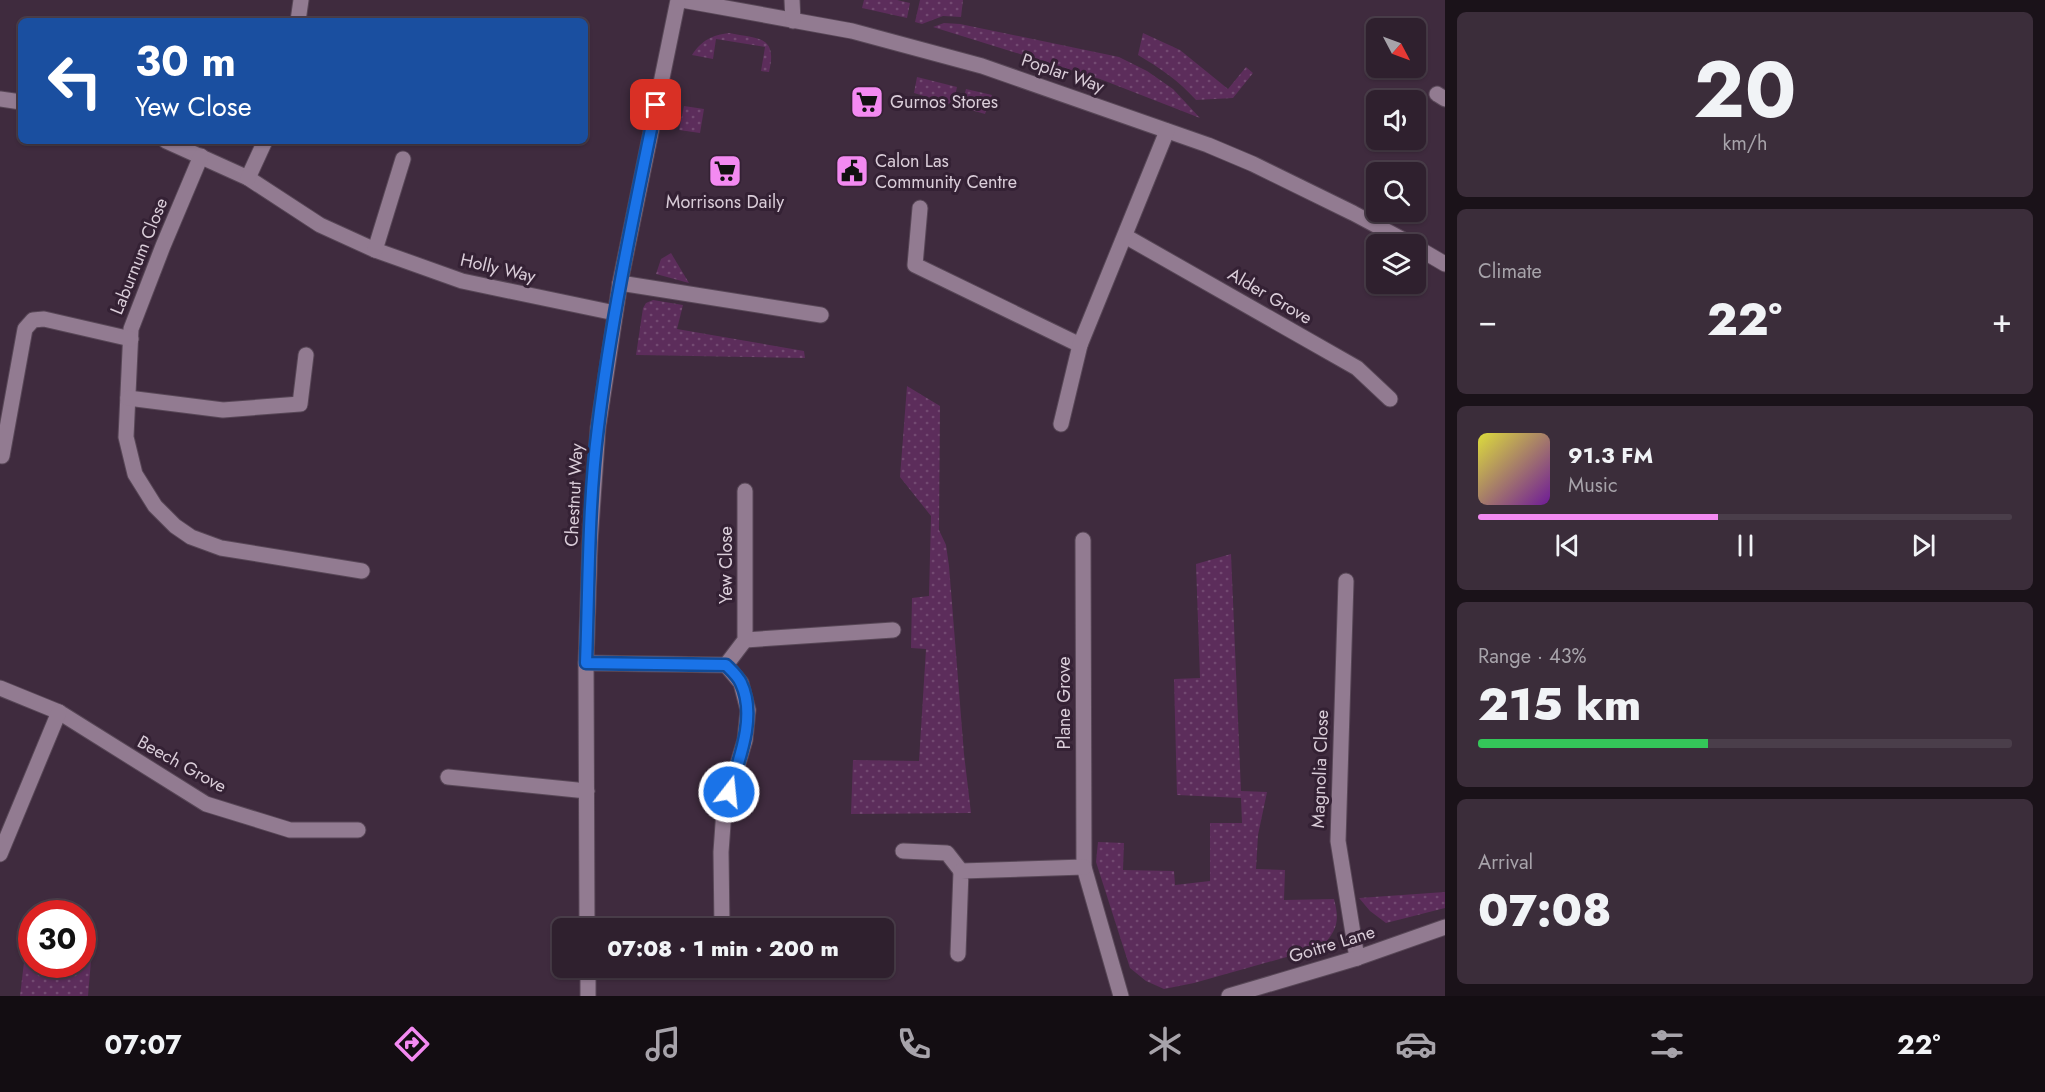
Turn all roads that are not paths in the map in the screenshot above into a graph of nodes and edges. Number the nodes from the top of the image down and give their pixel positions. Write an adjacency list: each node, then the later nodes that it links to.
1 (301, 0): 4 (street)
2 (680, 0): 5 (street, Poplar Way); 20 (street, Chestnut Way)
3 (792, 0): 5 (street)
4 (298, 18)
5 (793, 21): 8 (street, Poplar Way)
6 (0, 99): 7 (street)
7 (18, 102)
8 (1167, 130): 15 (street, Poplar Way); 16 (street)
9 (173, 144): 11 (street, Holly Way)
10 (264, 144): 13 (street)
11 (201, 156): 13 (street, Holly Way); 23 (street, Laburnum Close)
12 (404, 159): 17 (street)
13 (248, 178): 17 (street, Holly Way)
14 (920, 208): 24 (street)
15 (1392, 234)
16 (1125, 236): 24 (street); 27 (street, Alder Grove)
17 (375, 250): 21 (street, Holly Way)
18 (1426, 253): 19 (street)
19 (1445, 264)
20 (620, 283): 21 (street, Chestnut Way); 22 (street)
21 (615, 313): 36 (street, Chestnut Way)
22 (821, 315)
23 (131, 339): 26 (street, Laburnum Close); 29 (street)
24 (1080, 345): 28 (street)
25 (306, 355): 26 (street)
26 (128, 398): 32 (street, Laburnum Close)
27 (1390, 399)
28 (1061, 424)
29 (2, 456)
30 (745, 490): 35 (street, Yew Close)
31 (1083, 540): 45 (street, Plane Grove)
32 (362, 571)
33 (1346, 581): 51 (street, Magnolia Close)
34 (893, 630): 35 (street)
35 (745, 640): 37 (street)
36 (586, 663): 37 (street); 41 (street, Chestnut Way)
37 (726, 665): 48 (street)
38 (0, 688): 39 (street, Beech Grove)
39 (59, 712): 42 (street, Beech Grove); 44 (street)
40 (448, 777): 41 (street)
41 (587, 791): 47 (street, Chestnut Way)
42 (358, 830)
43 (903, 851): 46 (street)
44 (0, 854)
45 (1084, 867): 46 (street); 54 (street, Plane Grove)
46 (961, 871): 50 (street)
47 (588, 918)
48 (722, 918)
49 (1445, 927): 51 (street, Goitre Lane)
50 (958, 954)
51 (1357, 958): 55 (street, Goitre Lane)
52 (588, 978): 53 (street)
53 (588, 996)
54 (1121, 996)
55 (1229, 996)

